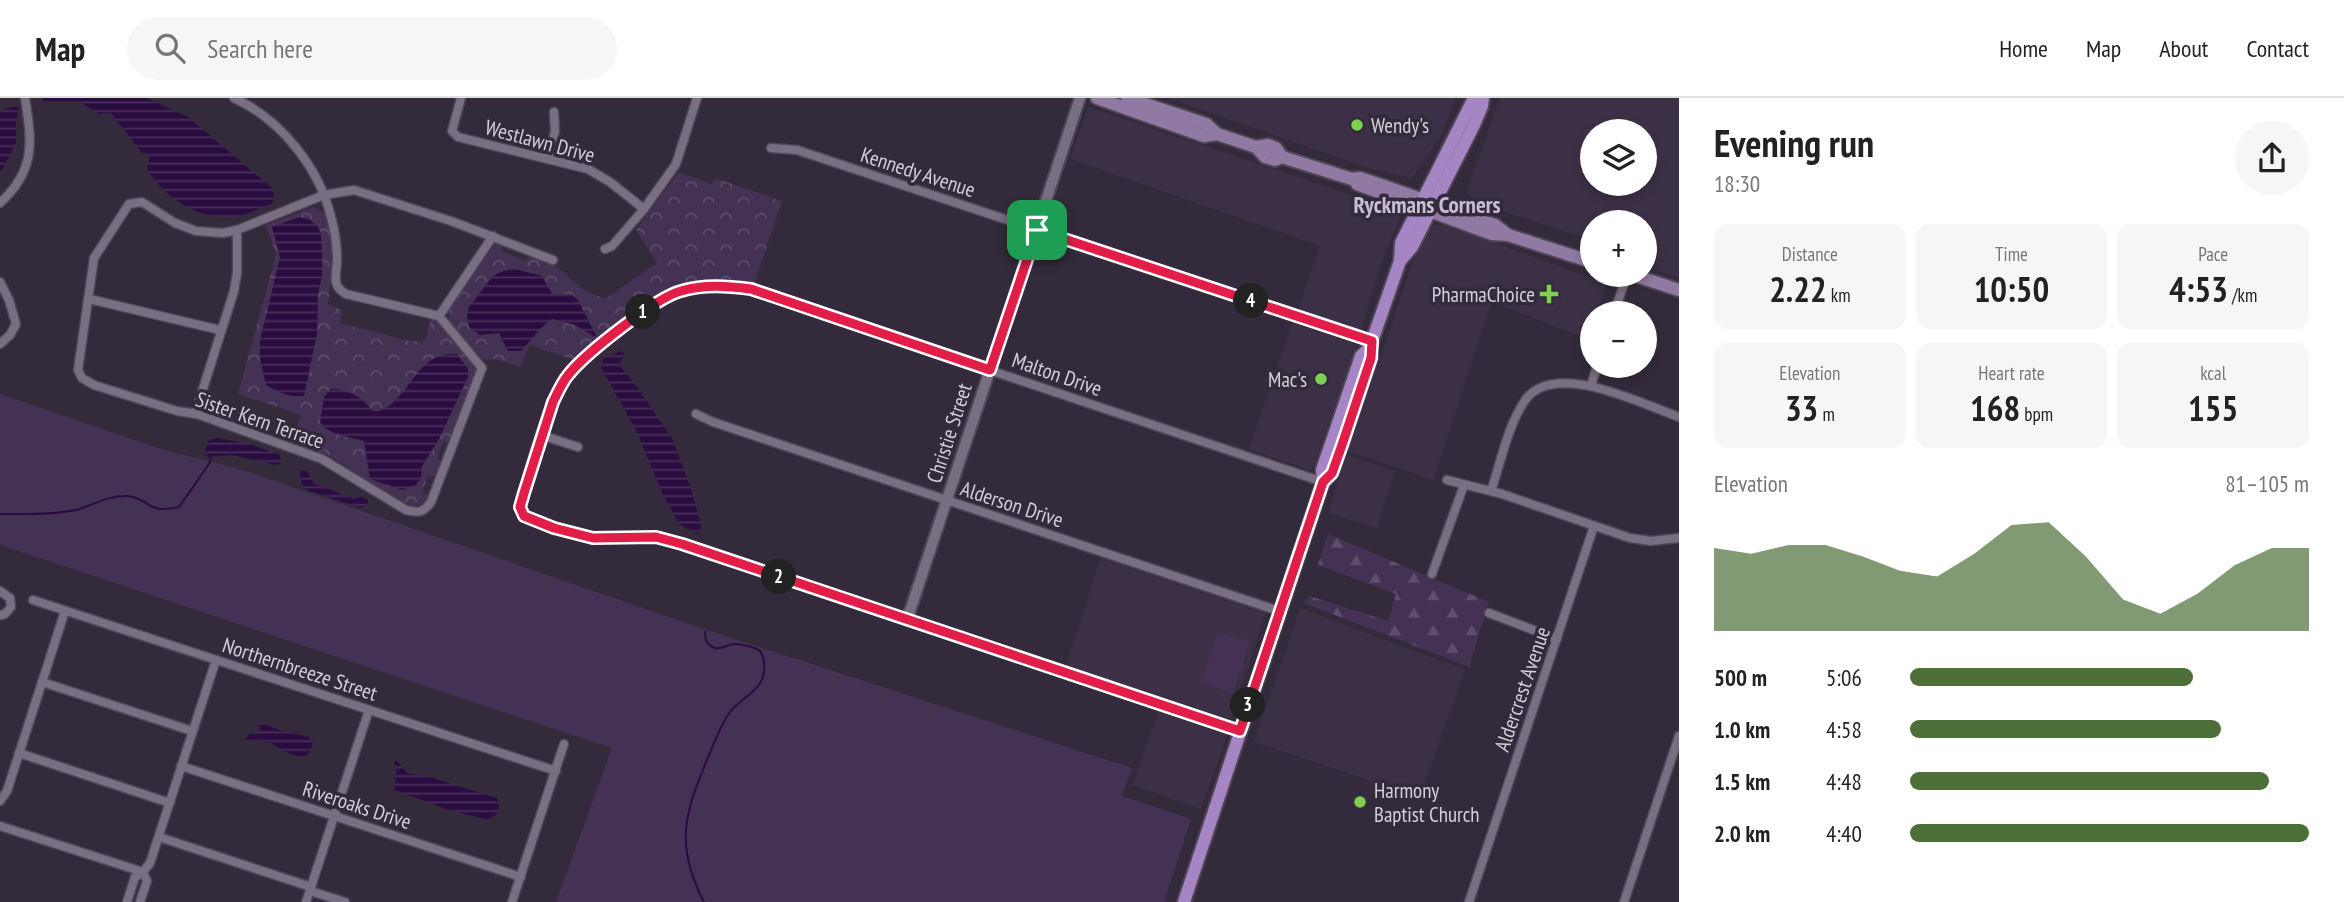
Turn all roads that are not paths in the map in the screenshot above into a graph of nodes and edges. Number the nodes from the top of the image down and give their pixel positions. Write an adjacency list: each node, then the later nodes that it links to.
1 (25, 98): 15 (street)
2 (236, 98): 14 (street)
3 (461, 98): 13 (street, Westlawn Drive)
4 (697, 98): 17 (street)
5 (1080, 98): 19 (street, Christie Street)
6 (1097, 98): 11 (main road)
7 (1127, 98): 11 (main road)
8 (1474, 98): 16 (main road)
9 (1483, 98): 16 (main road)
10 (554, 112): 13 (street)
11 (1217, 134): 16 (main road)
12 (771, 148): 19 (street, Kennedy Avenue)
13 (548, 158): 17 (street, Westlawn Drive)
14 (324, 195): 18 (street); 20 (street); 28 (street)
15 (0, 203)
16 (1426, 206): 22 (main road); 31 (main road)
17 (644, 209): 21 (street)
18 (237, 230): 27 (street); 29 (street)
19 (1037, 230): 31 (street, Kennedy Avenue); 32 (street, Christie Street)
20 (493, 236): 23 (street); 28 (street)
21 (605, 249)
22 (1580, 258)
23 (553, 260)
24 (0, 282): 30 (street)
25 (1657, 283): 26 (main road)
26 (1679, 290)
27 (89, 299): 29 (street); 35 (street, Sister Kern Terrace)
28 (439, 316): 35 (street, Sister Kern Terrace)
29 (220, 330): 35 (street)
30 (0, 344)
31 (1371, 344): 41 (main road)
32 (990, 370): 38 (street, Malton Drive); 41 (street, Malton Drive); 44 (street, Christie Street)
33 (1593, 378): 34 (street)
34 (1591, 386): 37 (street); 43 (street)
35 (195, 414)
36 (696, 414): 44 (street, Alderson Drive)
37 (1679, 417)
38 (541, 435): 39 (street); 54 (street, Malton Drive)
39 (578, 447)
40 (1447, 480): 42 (street)
41 (1323, 482): 51 (main road)
42 (1464, 485): 43 (street); 47 (street)
43 (1491, 491): 45 (street)
44 (947, 501): 51 (street, Alderson Drive); 54 (street, Christie Street)
45 (1594, 526): 46 (street); 55 (street, Aldercrest Avenue)
46 (1679, 538)
47 (1432, 574)
48 (0, 591): 53 (street)
49 (33, 600): 50 (street, Northernbreeze Street)
50 (65, 611): 56 (street, Northernbreeze Street); 57 (street)
51 (1279, 611): 59 (main road)
52 (1489, 613): 55 (street)
53 (0, 615)
54 (906, 620): 59 (street, Malton Drive)
55 (1557, 639): 80 (street, Aldercrest Avenue)
56 (216, 660): 58 (street, Northernbreeze Street); 60 (street)
57 (42, 682): 60 (street); 63 (street)
58 (369, 710): 65 (street, Northernbreeze Street); 68 (street)
59 (1240, 731): 79 (main road)
60 (192, 732): 64 (street)
61 (1679, 736): 81 (street)
62 (564, 744): 65 (street)
63 (19, 753): 66 (street); 67 (street)
64 (181, 766): 67 (street); 68 (street, Riveroaks Drive)
65 (555, 771): 72 (street)
66 (0, 801)
67 (170, 803): 70 (street)
68 (335, 816): 72 (street, Riveroaks Drive); 73 (street)
69 (0, 826): 71 (street)
70 (159, 837): 71 (street); 73 (street)
71 (143, 872): 74 (street); 75 (street)
72 (521, 877): 78 (street)
73 (311, 889): 76 (street); 77 (street)
74 (127, 902)
75 (140, 902)
76 (306, 902)
77 (345, 902)
78 (512, 902)
79 (1184, 902)
80 (1469, 902)
81 (1623, 902)

